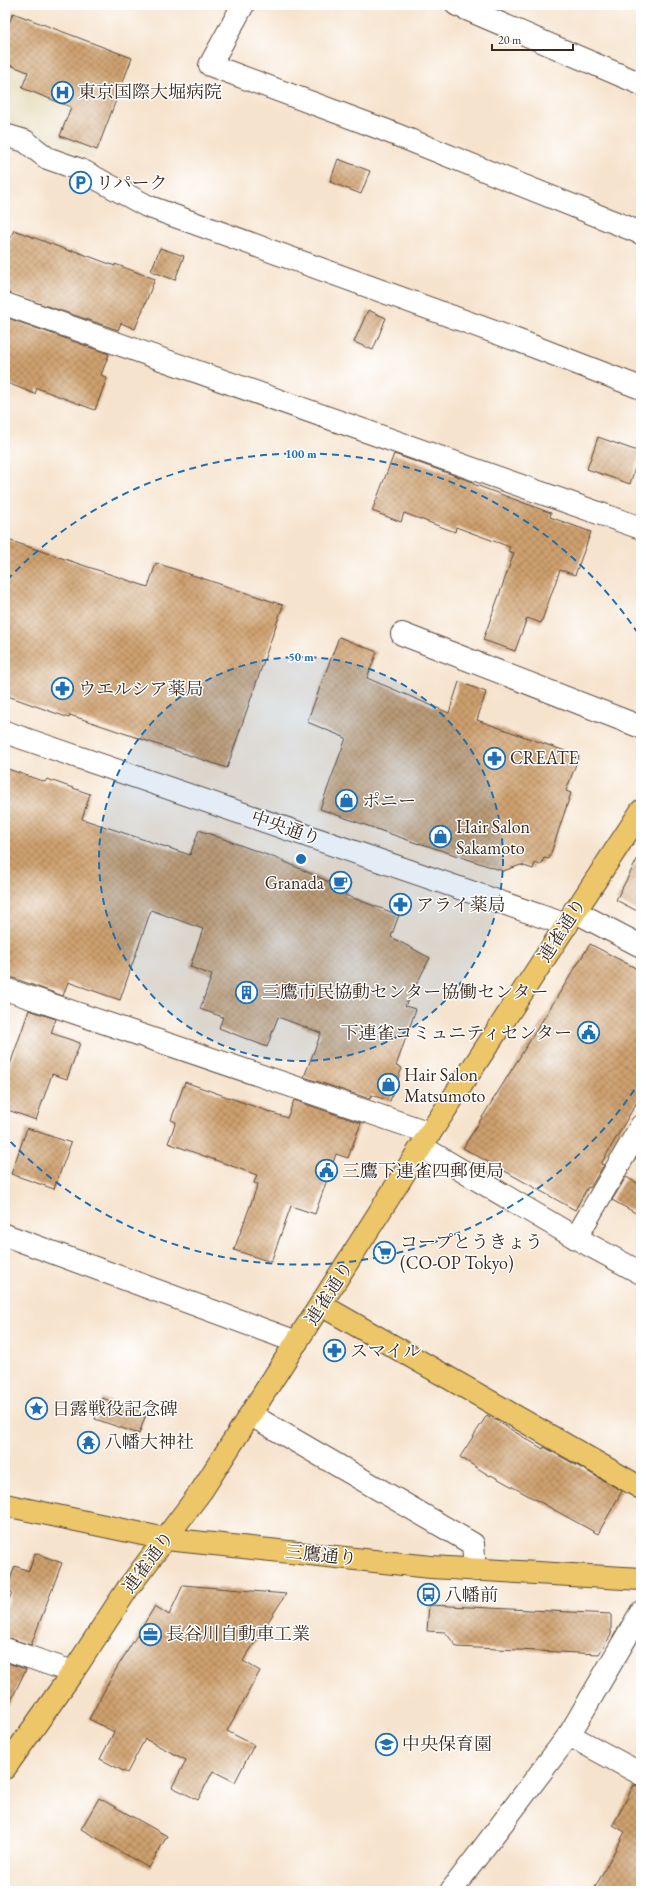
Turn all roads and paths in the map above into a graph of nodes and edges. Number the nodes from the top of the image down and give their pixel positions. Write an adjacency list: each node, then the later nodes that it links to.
1 (243, 5): 5 (street)
2 (457, 5): 3 (street)
3 (641, 84)
4 (5, 135): 7 (street)
5 (641, 233)
6 (5, 304): 8 (street)
7 (641, 388)
8 (641, 528)
9 (402, 634): 10 (street)
10 (641, 727)
11 (5, 732): 13 (street, 中央通り)
12 (641, 811): 13 (main road, 連雀通り)
13 (570, 918): 14 (street, 中央通り); 17 (main road, 連雀通り)
14 (641, 946)
15 (5, 989): 17 (street)
16 (641, 1126): 19 (street)
17 (426, 1140): 19 (street); 21 (main road, 連雀通り)
18 (5, 1235): 22 (street)
19 (576, 1238): 20 (street)
20 (641, 1273)
21 (321, 1305): 22 (main road, 連雀通り); 24 (main road)
22 (297, 1342): 23 (main road, 連雀通り)
23 (251, 1415): 26 (main road, 連雀通り); 27 (street)
24 (641, 1488)
25 (5, 1504): 26 (main road, 三鷹通り)
26 (166, 1539): 27 (main road, 三鷹通り); 31 (main road, 連雀通り)
27 (475, 1570): 28 (main road, 三鷹通り)
28 (641, 1578)
29 (641, 1612): 32 (street)
30 (5, 1649): 31 (street)
31 (73, 1672): 33 (main road, 連雀通り)
32 (569, 1735): 34 (street); 35 (street)
33 (5, 1768)
34 (641, 1774)
35 (451, 1891)

